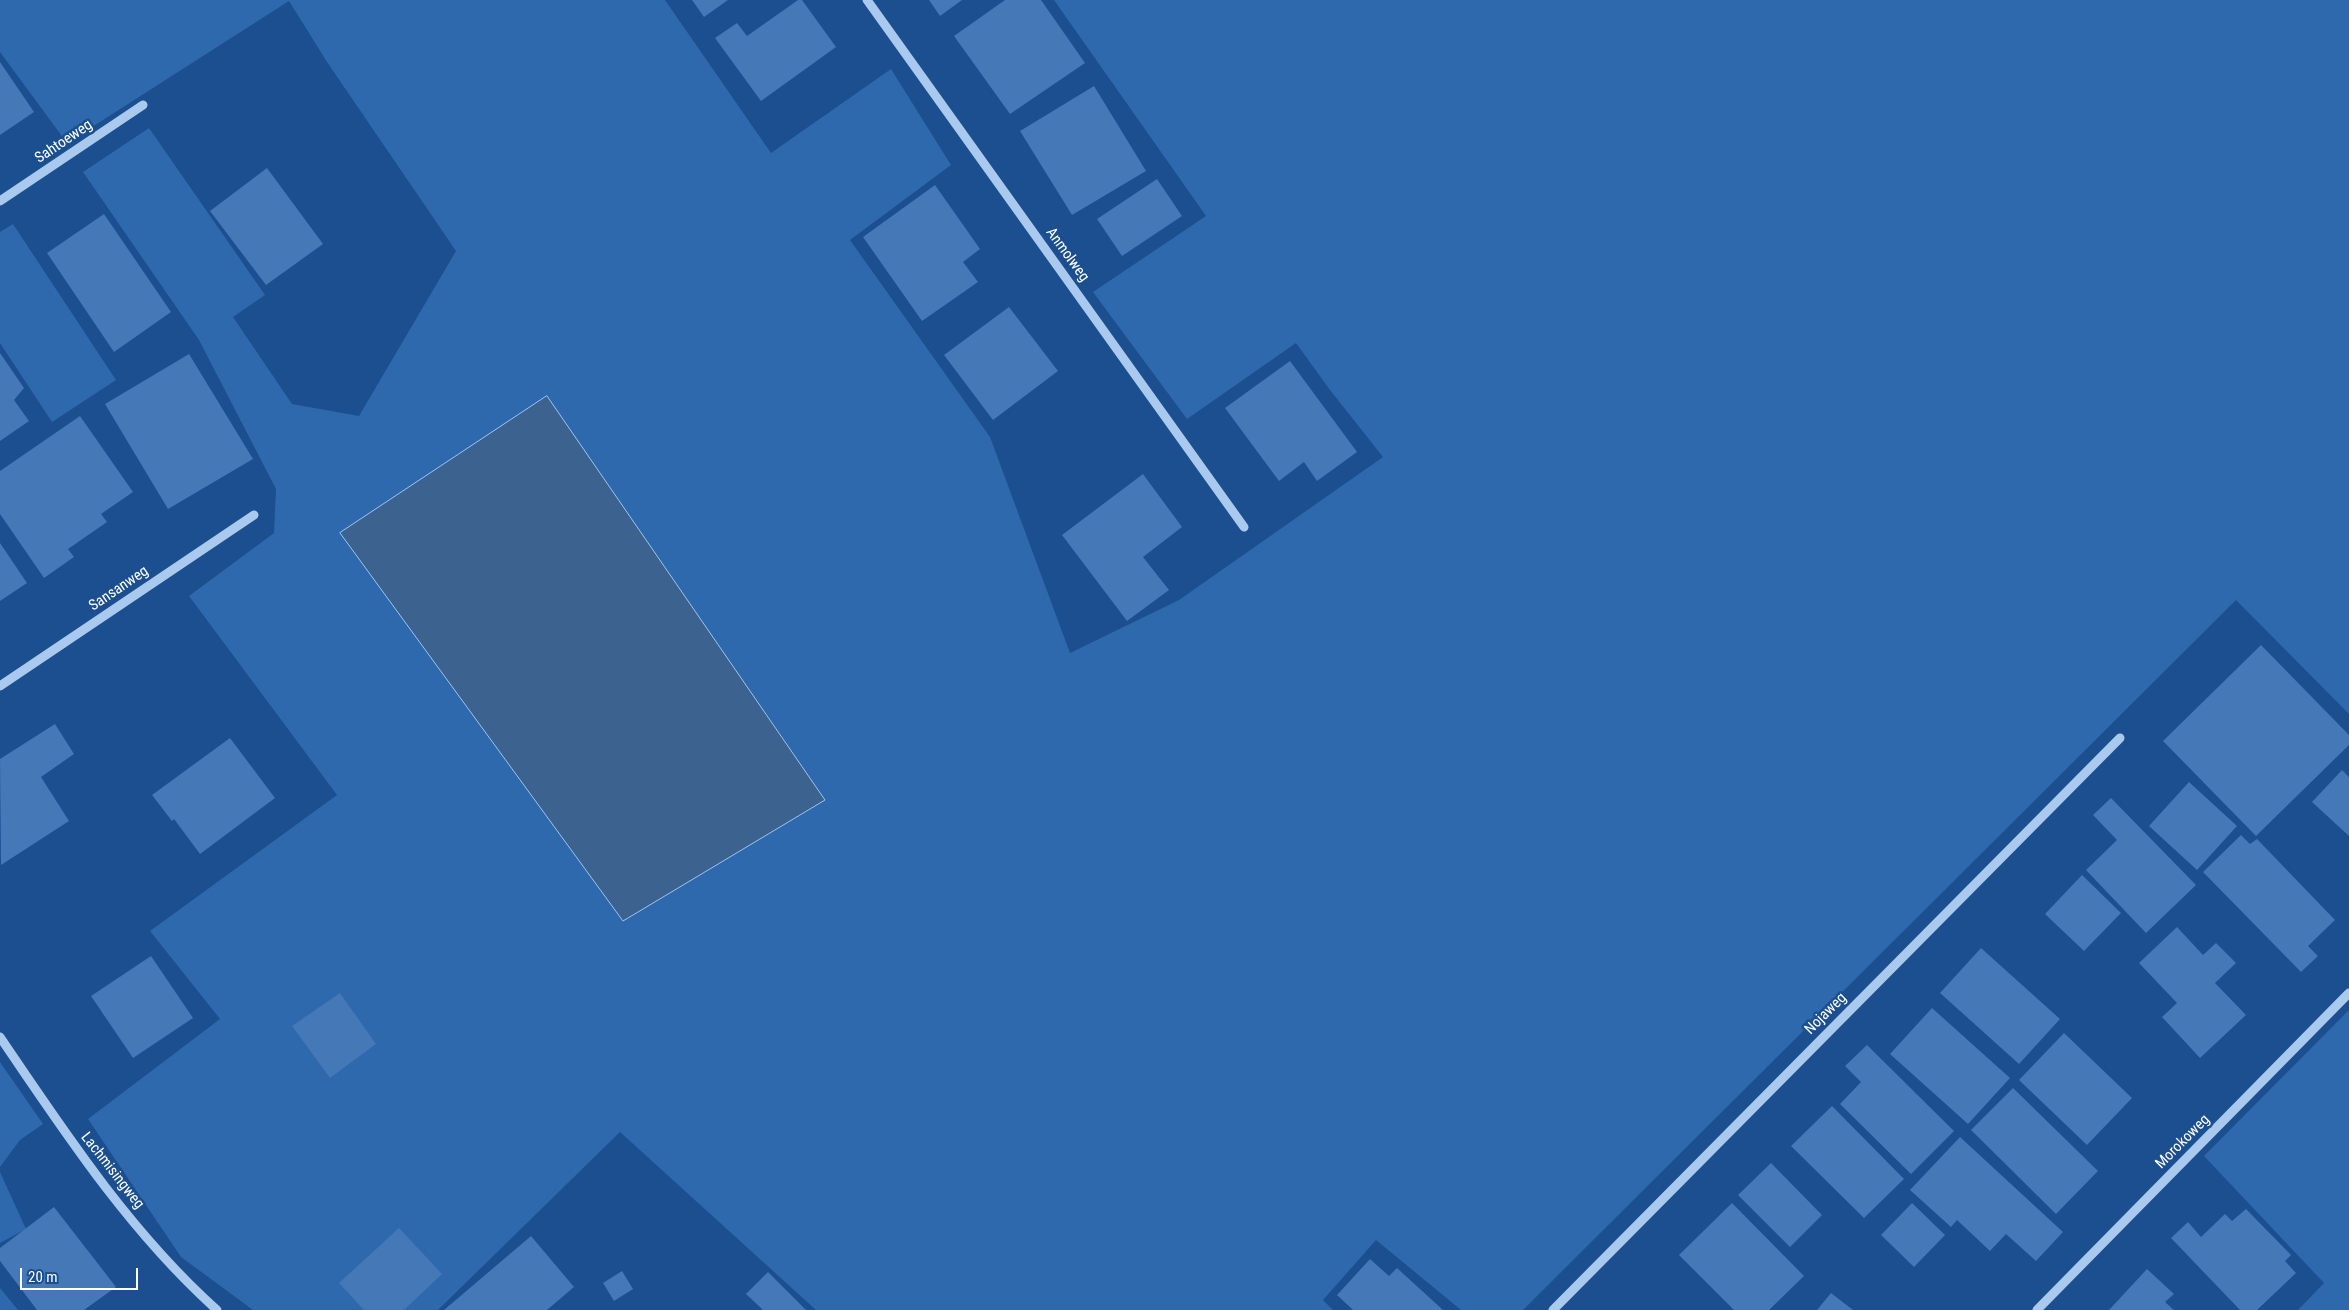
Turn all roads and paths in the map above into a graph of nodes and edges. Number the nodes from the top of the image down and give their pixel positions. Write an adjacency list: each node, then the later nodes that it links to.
1 (867, 0): 5 (street, Anmolweg)
2 (143, 105): 3 (street, Sahtoeweg)
3 (0, 201)
4 (254, 514): 6 (street, Sansanweg)
5 (1244, 527)
6 (0, 686)
7 (2120, 738): 11 (street, Nojaweg)
8 (2349, 993): 12 (street, Morokoweg)
9 (0, 1037): 10 (street, Lachmisingweg)
10 (217, 1310)
11 (1553, 1310)
12 (2037, 1310)

